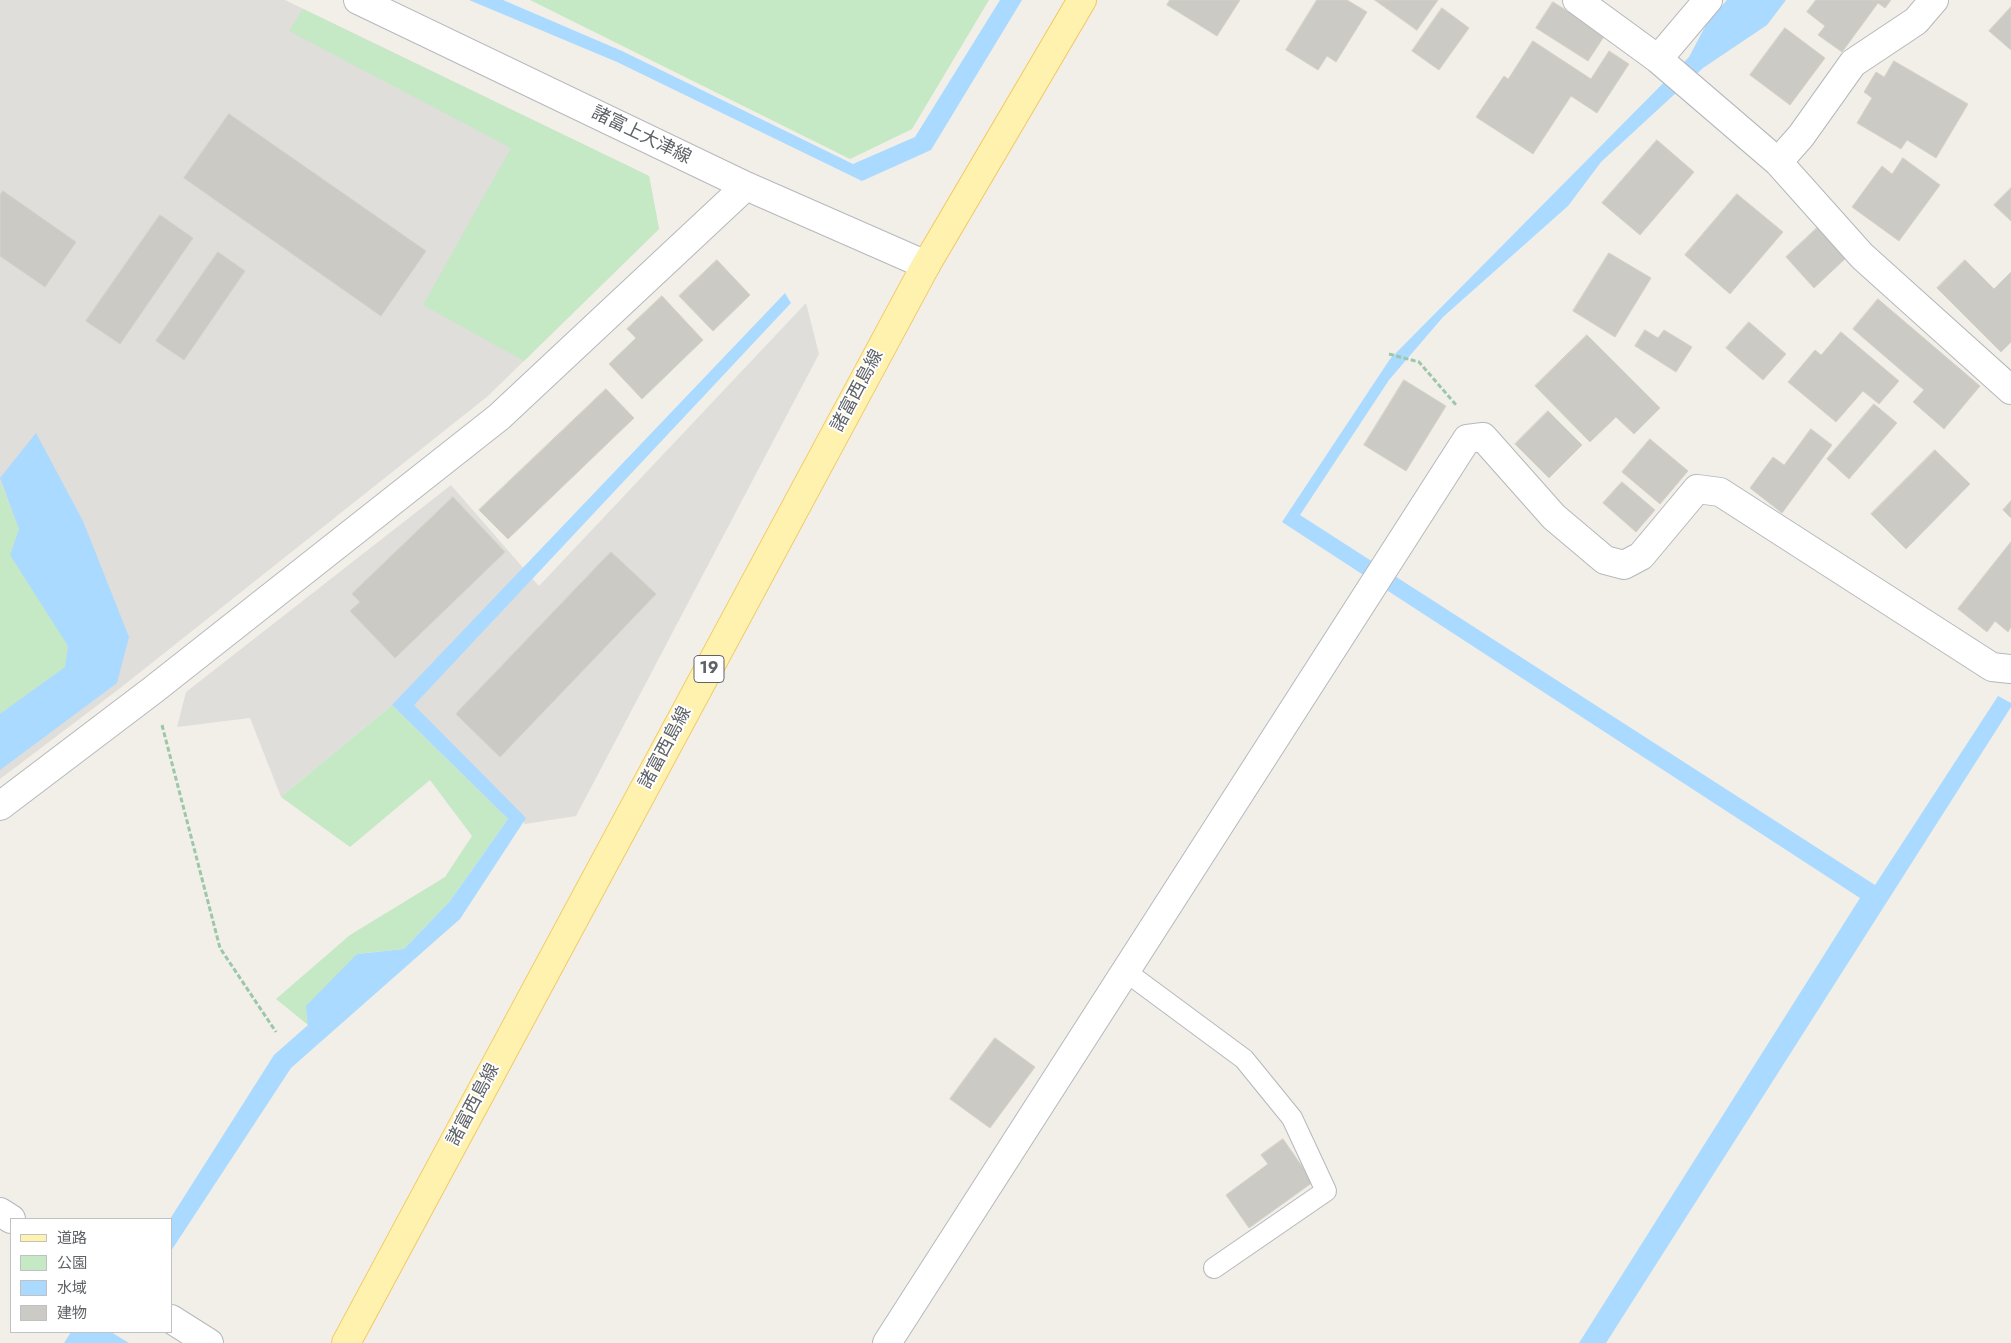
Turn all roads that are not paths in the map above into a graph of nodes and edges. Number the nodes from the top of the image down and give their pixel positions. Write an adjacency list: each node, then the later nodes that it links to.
1 (358, 0): 8 (street, 諸富上大津線)
2 (1082, 0): 9 (main road, 諸富西島線 / 19)
3 (1577, 0): 6 (street)
4 (1708, 0): 6 (street)
5 (1934, 0): 7 (street)
6 (1662, 63): 7 (street)
7 (1778, 162): 10 (street)
8 (746, 186): 9 (street, 諸富上大津線); 12 (street)
9 (926, 265): 17 (main road, 諸富西島線 / 19)
10 (2009, 383)
11 (2011, 670): 13 (street)
12 (0, 806)
13 (1126, 971): 14 (lane); 18 (street)
14 (1214, 1268)
15 (172, 1320): 16 (street)
16 (209, 1343)
17 (346, 1343)
18 (887, 1343)

